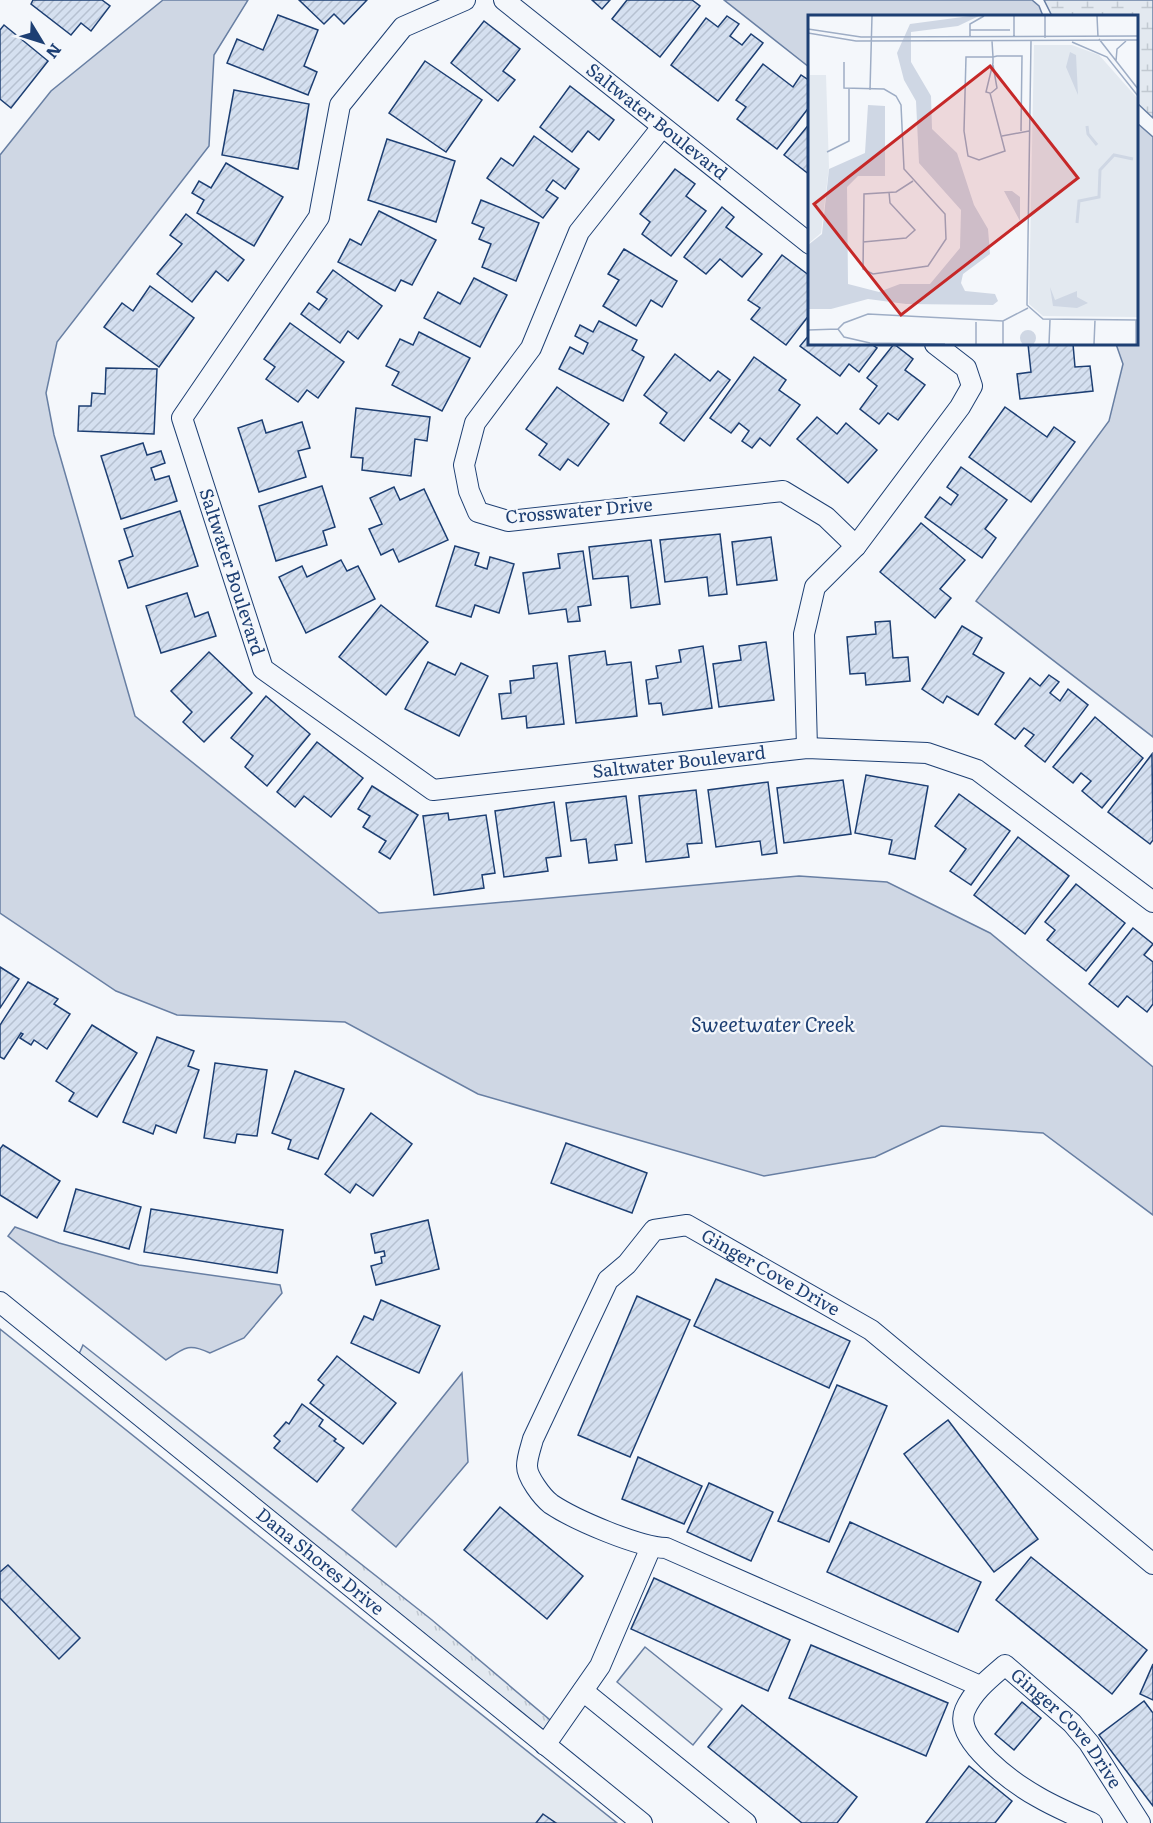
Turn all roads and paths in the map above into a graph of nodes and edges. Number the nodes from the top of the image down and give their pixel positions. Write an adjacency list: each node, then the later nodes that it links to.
1 (465, 0): 7 (street, Saltwater Boulevard)
2 (504, 0): 3 (street, Saltwater Boulevard)
3 (662, 127): 4 (street, Saltwater Boulevard); 6 (street, Crosswater Drive)
4 (808, 242)
5 (936, 345): 6 (street)
6 (856, 546): 7 (street)
7 (807, 748): 8 (street, Saltwater Boulevard)
8 (1153, 902)
9 (0, 1302): 14 (street, Dana Shores Drive)
10 (651, 1547): 11 (street, Ginger Cove Drive); 12 (street, Ginger Cove Drive); 13 (street)
11 (1153, 1564)
12 (980, 1686): 17 (street, Ginger Cove Drive); 18 (street, Ginger Cove Drive)
13 (583, 1691): 14 (street); 16 (street)
14 (545, 1745): 15 (street, Dana Shores Drive)
15 (642, 1823)
16 (746, 1823)
17 (1092, 1823)
18 (1140, 1823)

